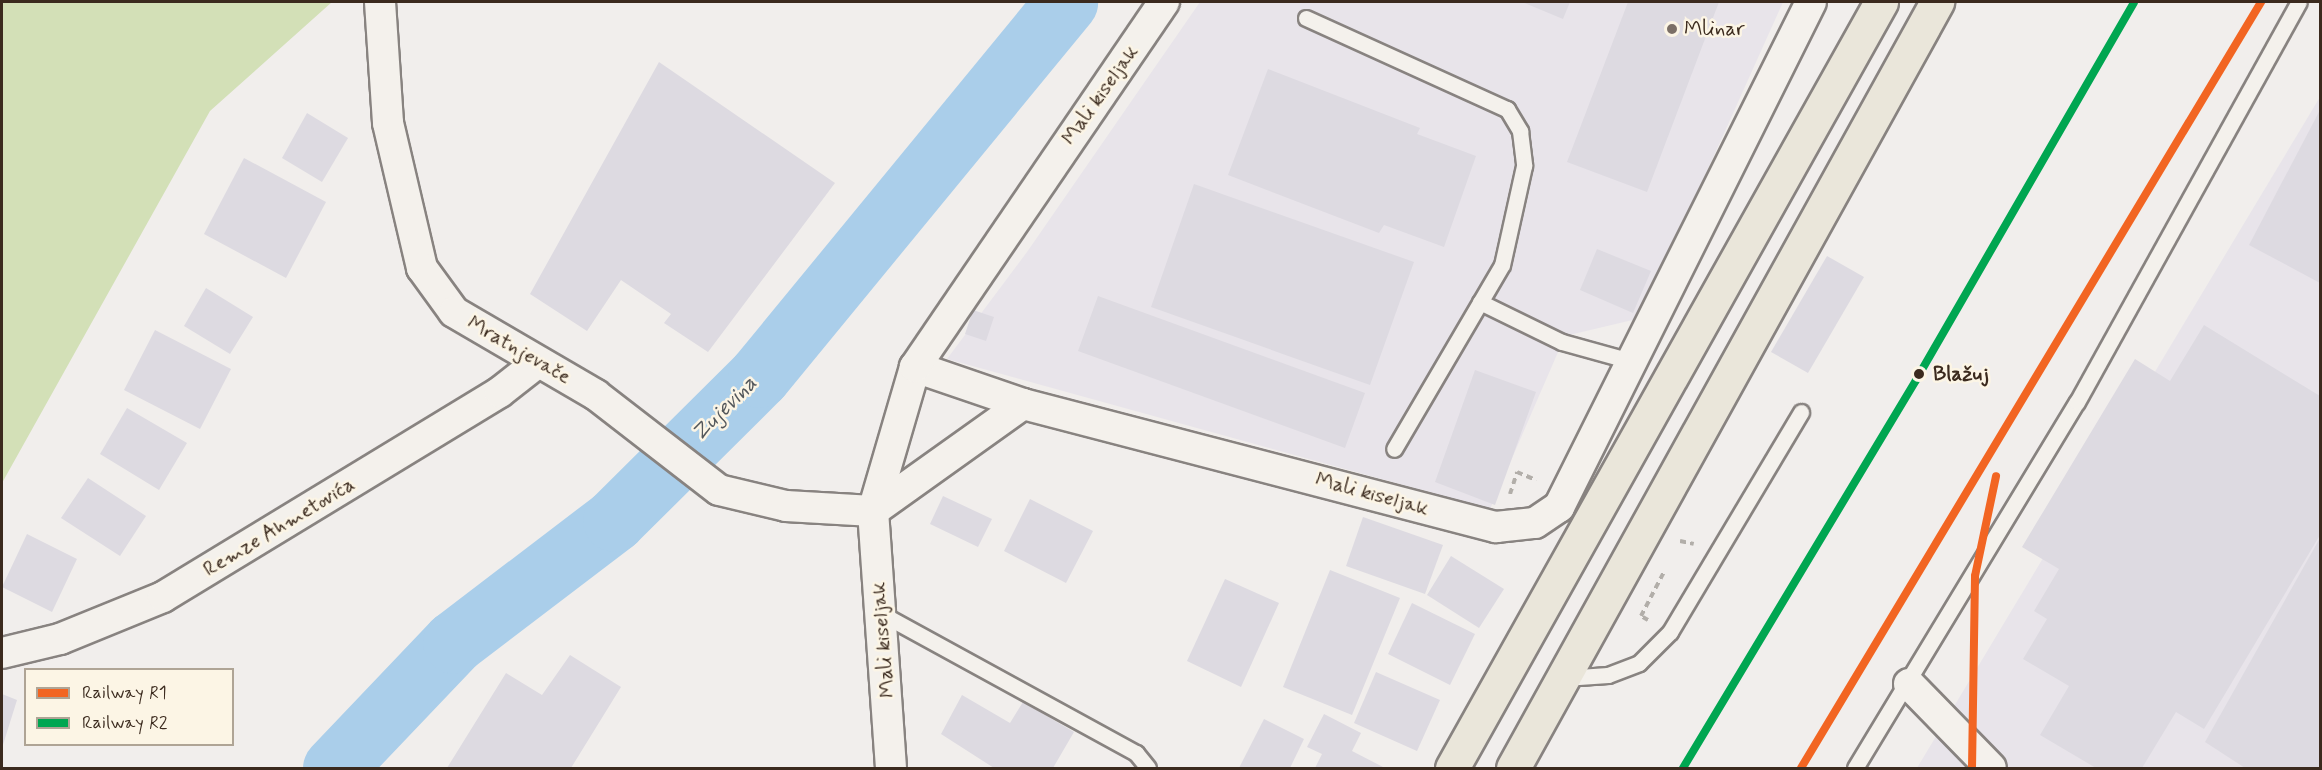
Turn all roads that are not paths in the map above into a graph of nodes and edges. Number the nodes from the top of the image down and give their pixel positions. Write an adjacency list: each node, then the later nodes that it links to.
1 (380, 2): 12 (street, Mratnjevače)
2 (1164, 2): 13 (street, Mali kiseljak)
3 (1811, 2): 11 (street, Mali kiseljak)
4 (1855, 2): 9 (highway)
5 (1881, 2): 9 (highway)
6 (1937, 2): 20 (highway)
7 (2299, 2): 21 (lane)
8 (1306, 18): 10 (lane)
9 (1832, 89): 24 (highway)
10 (1480, 302): 11 (lane); 16 (lane)
11 (1634, 362): 14 (street, Mali kiseljak)
12 (537, 363): 17 (street, Mratnjevače); 19 (street, Remze Ahmetovića)
13 (915, 367): 14 (street, Mali kiseljak); 17 (street, Mali kiseljak)
14 (1023, 404): 17 (street)
15 (1801, 412): 20 (lane)
16 (1394, 449)
17 (873, 511): 18 (street, Mali kiseljak)
18 (882, 614): 22 (street, Mali kiseljak); 23 (lane)
19 (2, 653)
20 (1564, 678): 25 (highway)
21 (1909, 684): 26 (lane); 27 (street)
22 (891, 768)
23 (1148, 768)
24 (1452, 768)
25 (1513, 768)
26 (1855, 768)
27 (1991, 768)

